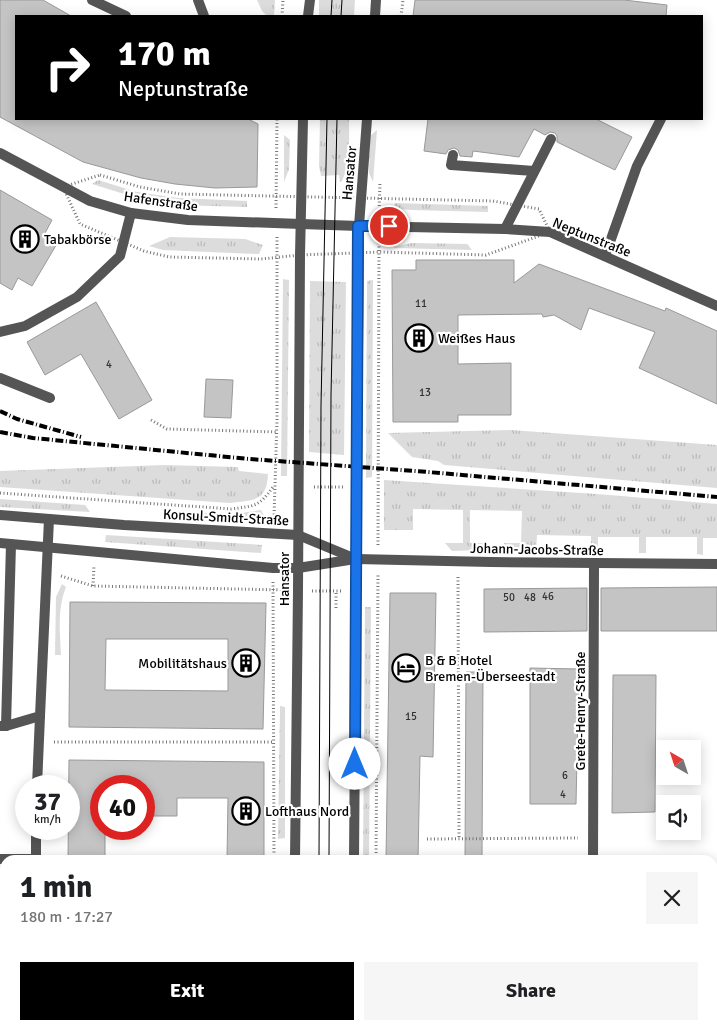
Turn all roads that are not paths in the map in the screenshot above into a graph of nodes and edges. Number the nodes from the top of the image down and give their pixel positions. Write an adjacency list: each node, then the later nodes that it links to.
1 (92, 0): 5 (street)
2 (198, 0): 6 (street)
3 (310, 0): 7 (street)
4 (376, 0): 8 (street)
5 (124, 15)
6 (204, 15)
7 (308, 15)
8 (375, 15)
9 (303, 120): 17 (street, Hansator)
10 (367, 120): 18 (street, Hansator)
11 (660, 120): 20 (street)
12 (551, 138): 15 (street)
13 (0, 153): 16 (street, Hafenstraße)
14 (453, 155): 15 (street)
15 (534, 171): 19 (street)
16 (132, 213): 17 (street, Hafenstraße); 22 (street)
17 (301, 224): 18 (street, Hafenstraße); 27 (street, Hansator)
18 (358, 226): 19 (street, Neptunstraße); 31 (street, Hansator)
19 (505, 228): 20 (street, Neptunstraße)
20 (604, 256): 21 (street, Neptunstraße)
21 (717, 306)
22 (0, 332)
23 (0, 378): 24 (street)
24 (50, 398)
25 (0, 515): 26 (street, Konsul-Smidt-Straße)
26 (49, 519): 27 (street, Konsul-Smidt-Straße); 30 (street)
27 (298, 535): 31 (street, Konsul-Smidt-Straße); 34 (street, Hansator)
28 (0, 543): 29 (street)
29 (11, 544): 30 (street); 36 (street)
30 (48, 548): 34 (street); 35 (street)
31 (356, 559): 32 (street, Johann-Jacobs-Straße); 34 (street); 41 (street, Hansator)
32 (594, 563): 33 (street, Johann-Jacobs-Straße); 42 (street, Grete-Henry-Straße)
33 (717, 564)
34 (298, 568): 40 (street, Hansator)
35 (40, 716): 36 (street); 37 (street)
36 (3, 726)
37 (37, 775)
38 (36, 840): 39 (street)
39 (36, 855)
40 (297, 855)
41 (354, 855)
42 (593, 855)

